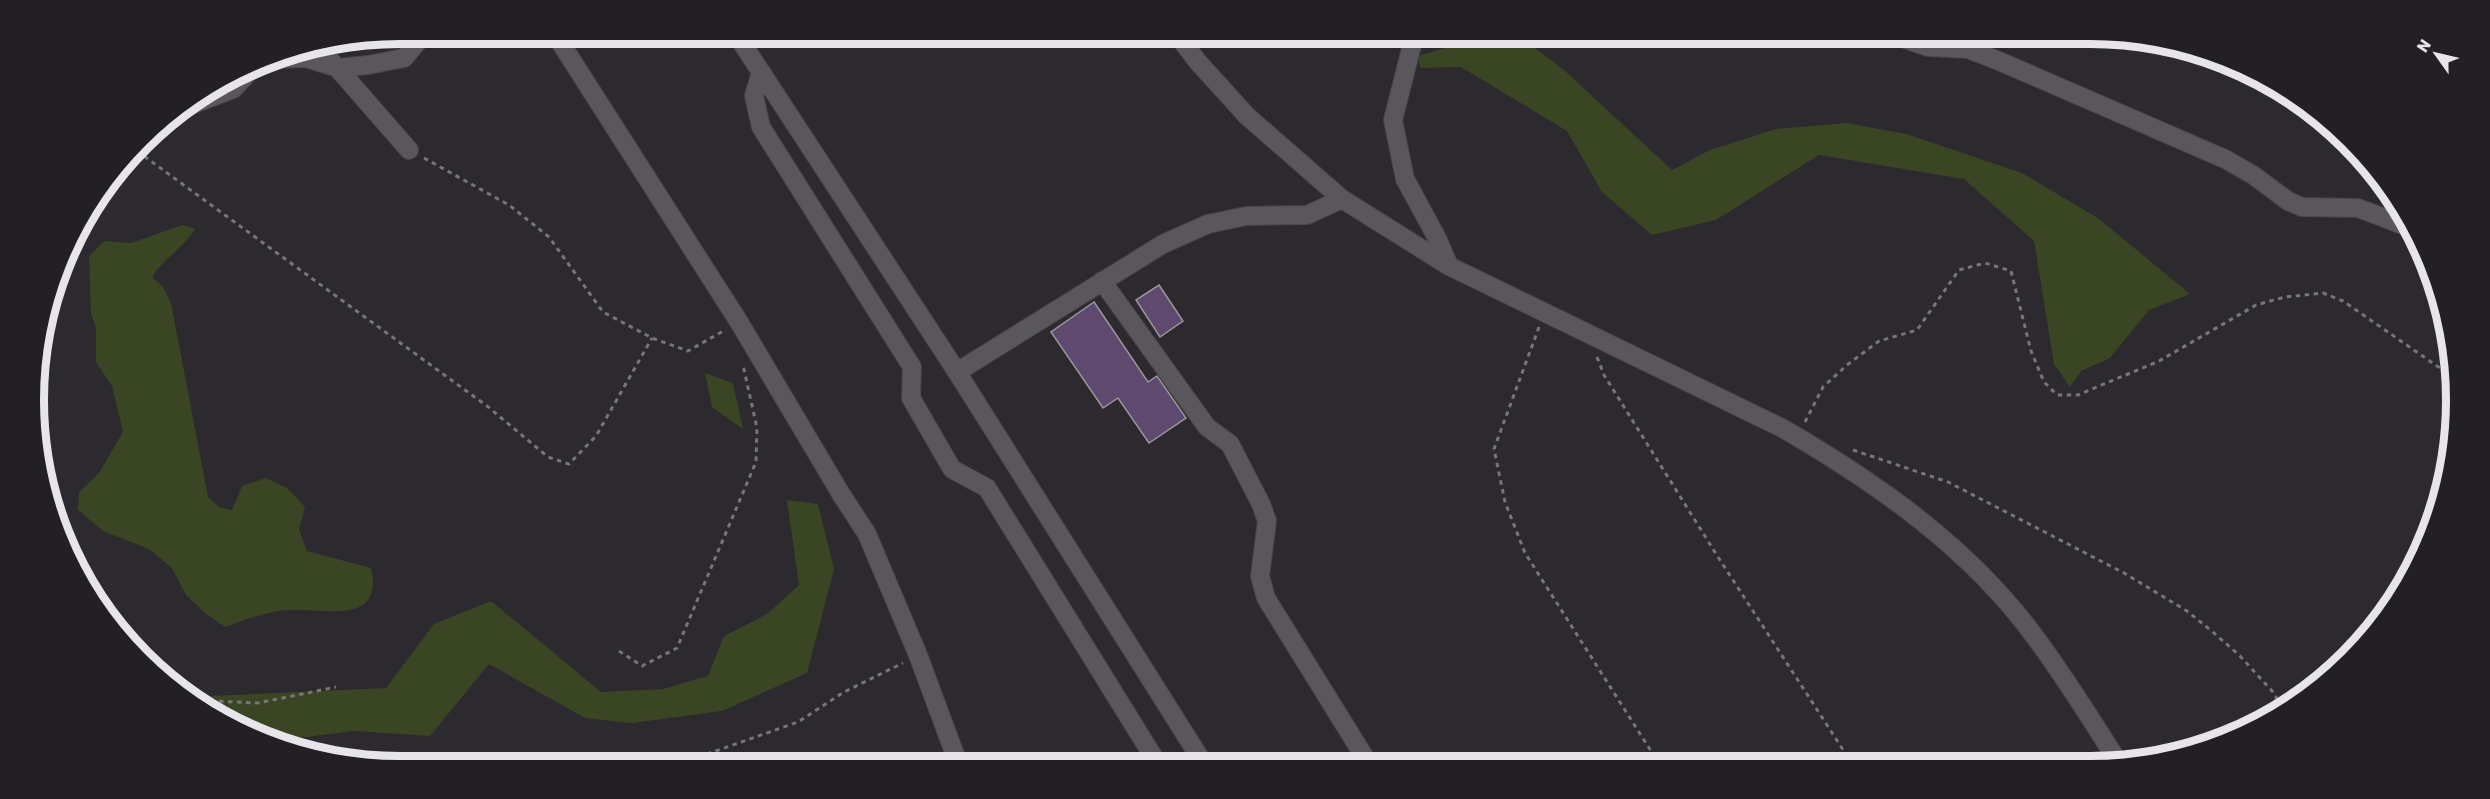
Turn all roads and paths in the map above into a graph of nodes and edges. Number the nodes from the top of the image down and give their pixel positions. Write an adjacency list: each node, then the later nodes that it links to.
1 (416, 43): 9 (street)
2 (561, 43): 20 (street)
3 (742, 43): 10 (street)
4 (1183, 43): 15 (street)
5 (1412, 43): 17 (street)
6 (1916, 43): 16 (street)
7 (322, 52): 9 (street)
8 (299, 58): 9 (street)
9 (338, 68): 13 (street)
10 (761, 72): 24 (street); 38 (street)
11 (241, 80): 12 (street)
12 (211, 98)
13 (409, 150): 22 (path)
14 (142, 155): 22 (path)
15 (1341, 199): 17 (street); 18 (street)
16 (2400, 224)
17 (1449, 266): 19 (street)
18 (1102, 281): 24 (street); 40 (street)
19 (1543, 314): 21 (street); 41 (path)
20 (739, 322): 22 (path); 29 (street)
21 (1588, 336): 26 (street); 42 (path)
22 (652, 338)
23 (741, 360): 28 (path)
24 (957, 372): 39 (street)
25 (2445, 372): 26 (path)
26 (1797, 437): 27 (street)
27 (1831, 457): 32 (path); 33 (street)
28 (619, 651)
29 (918, 655): 36 (path); 37 (street)
30 (336, 687): 31 (path)
31 (210, 701)
32 (2278, 702)
33 (2114, 755)
34 (534, 756): 35 (path)
35 (562, 756)
36 (701, 756)
37 (956, 756)
38 (1153, 756)
39 (1199, 756)
40 (1364, 756)
41 (1654, 756)
42 (1847, 756)

